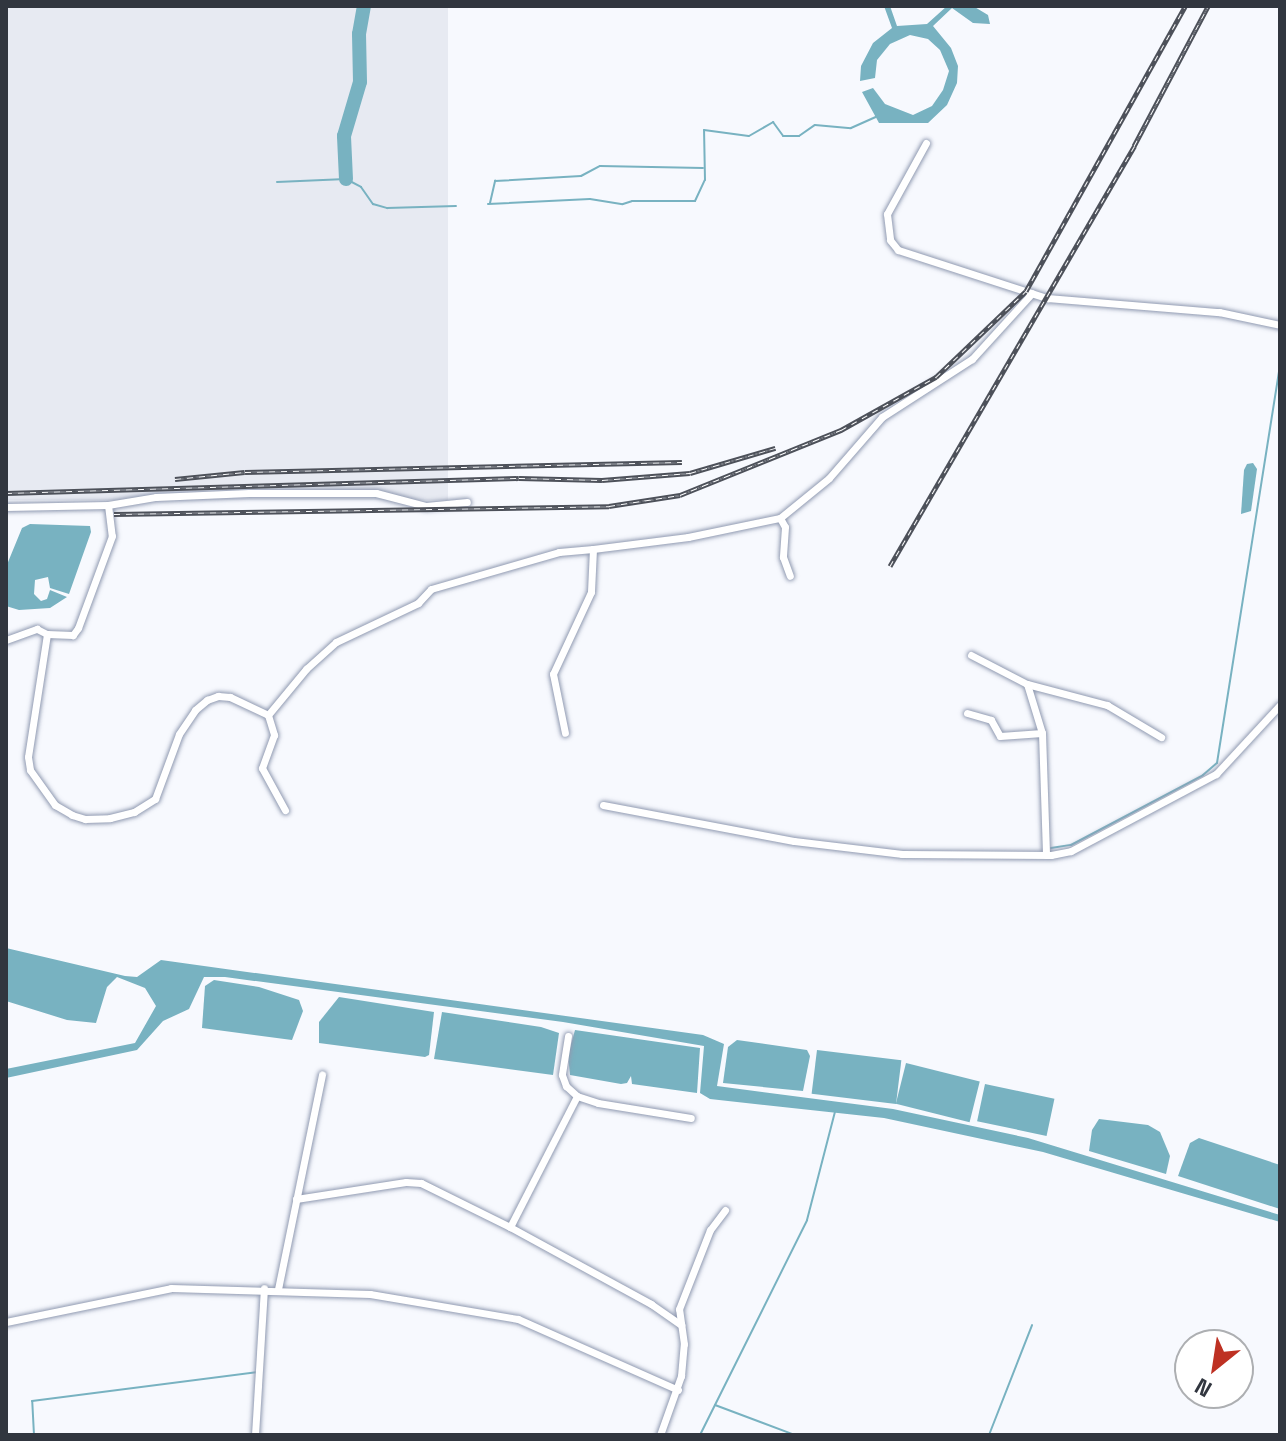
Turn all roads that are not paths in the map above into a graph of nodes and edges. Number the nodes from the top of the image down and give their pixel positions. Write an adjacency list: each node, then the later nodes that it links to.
1 (926, 143): 2 (street)
2 (1032, 293): 3 (street); 7 (street)
3 (1280, 325)
4 (467, 502): 5 (street)
5 (108, 505): 6 (street); 10 (street)
6 (6, 507)
7 (780, 518): 8 (street); 9 (street)
8 (593, 549): 16 (street); 17 (street)
9 (790, 576)
10 (47, 634): 11 (street); 16 (street)
11 (6, 640)
12 (971, 655): 13 (street)
13 (1027, 684): 18 (street); 19 (street)
14 (1280, 705): 22 (street)
15 (967, 713): 18 (street)
16 (268, 715): 21 (street)
17 (565, 733)
18 (1042, 733): 22 (street)
19 (1161, 737)
20 (603, 805): 22 (street)
21 (285, 810)
22 (1046, 855)
23 (568, 1036): 25 (street)
24 (322, 1074): 27 (street)
25 (577, 1096): 26 (street); 29 (street)
26 (691, 1118)
27 (296, 1199): 29 (street); 31 (street)
28 (725, 1210): 33 (street)
29 (510, 1227): 33 (street)
30 (264, 1288): 31 (street); 32 (street); 35 (street)
31 (278, 1289): 34 (street)
32 (6, 1322)
33 (681, 1325): 34 (street)
34 (678, 1390): 36 (street)
35 (255, 1435)
36 (660, 1435)

